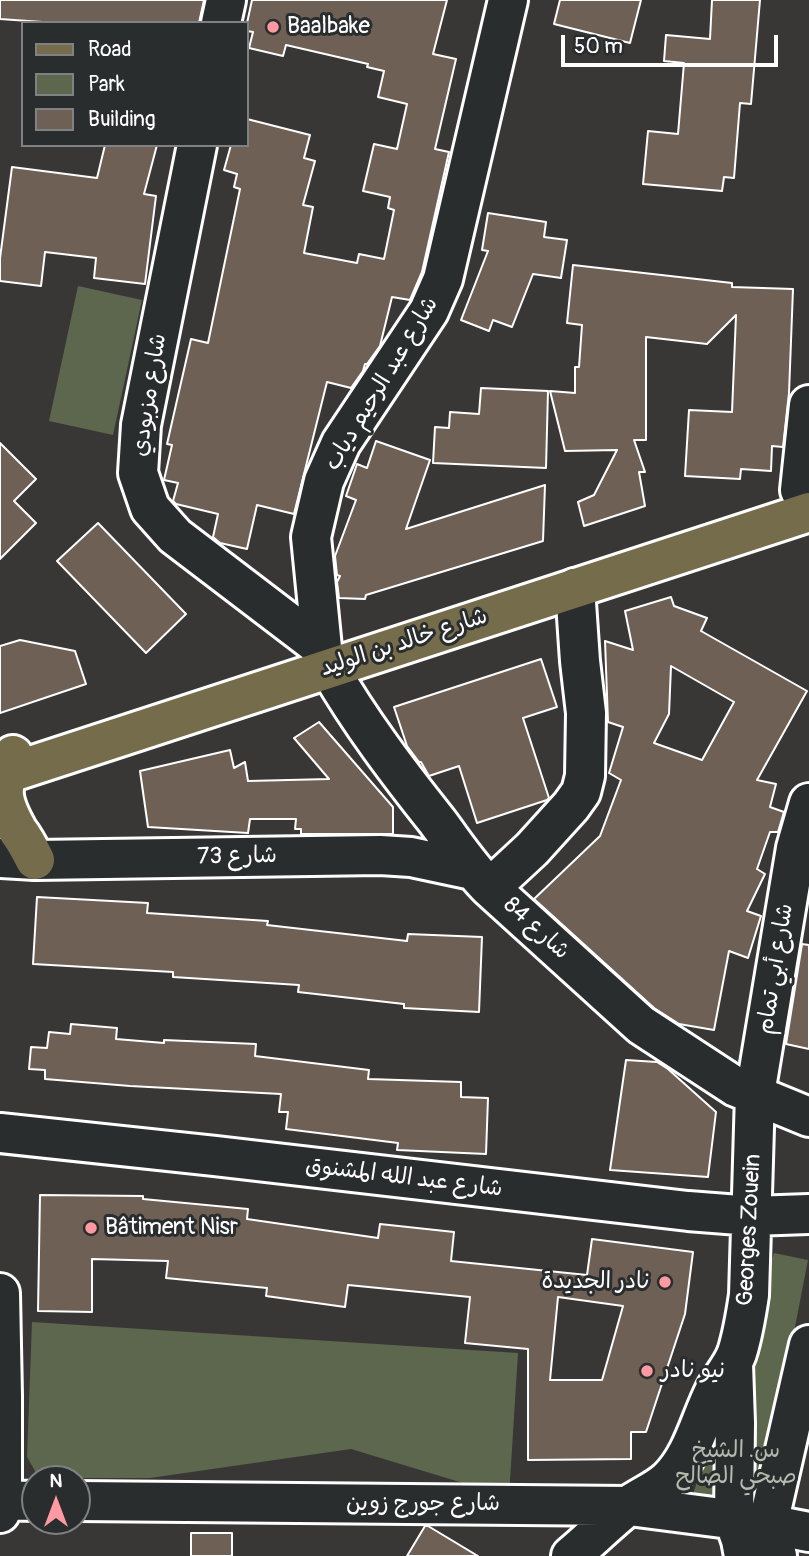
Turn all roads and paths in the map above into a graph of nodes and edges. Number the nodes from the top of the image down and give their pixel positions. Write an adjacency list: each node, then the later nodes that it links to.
1 (226, 0): 3 (street)
2 (508, 0): 8 (street, شارع عبد الرحيم دياب)
3 (221, 21)
4 (197, 147): 8 (street, شارع مزبودي)
5 (809, 405): 6 (street)
6 (806, 496): 7 (main road, شارع خالد بن الوليد); 8 (main road, شارع خالد بن الوليد)
7 (576, 588): 8 (main road, شارع خالد بن الوليد); 12 (street)
8 (326, 658): 9 (main road, شارع خالد بن الوليد); 12 (street, شارع 84)
9 (6, 761): 11 (main road)
10 (809, 803): 13 (street, شارع أبي تمام)
11 (18, 859): 12 (street, شارع 73)
12 (481, 879): 13 (street, شارع 84)
13 (755, 1094): 14 (street, شارع 84); 17 (street, Georges Zouein)
14 (809, 1117)
15 (0, 1133): 17 (street, شارع عبد الله المشنوق)
16 (809, 1214): 17 (street, شارع عبد الله المشنوق)
17 (752, 1216): 20 (street, Georges Zouein)
18 (0, 1293): 22 (street)
19 (809, 1345): 25 (street)
20 (733, 1364): 23 (street, Georges Zouein); 25 (street, Georges Zouein)
21 (91, 1501): 23 (street, شارع جورج زوين)
22 (9, 1504)
23 (629, 1506): 25 (street, شارع جورج زوين); 26 (street, Georges Zouein)
24 (809, 1532): 25 (street, شارع جورج زوين)
25 (760, 1533): 27 (street)
26 (571, 1556)
27 (744, 1556)

